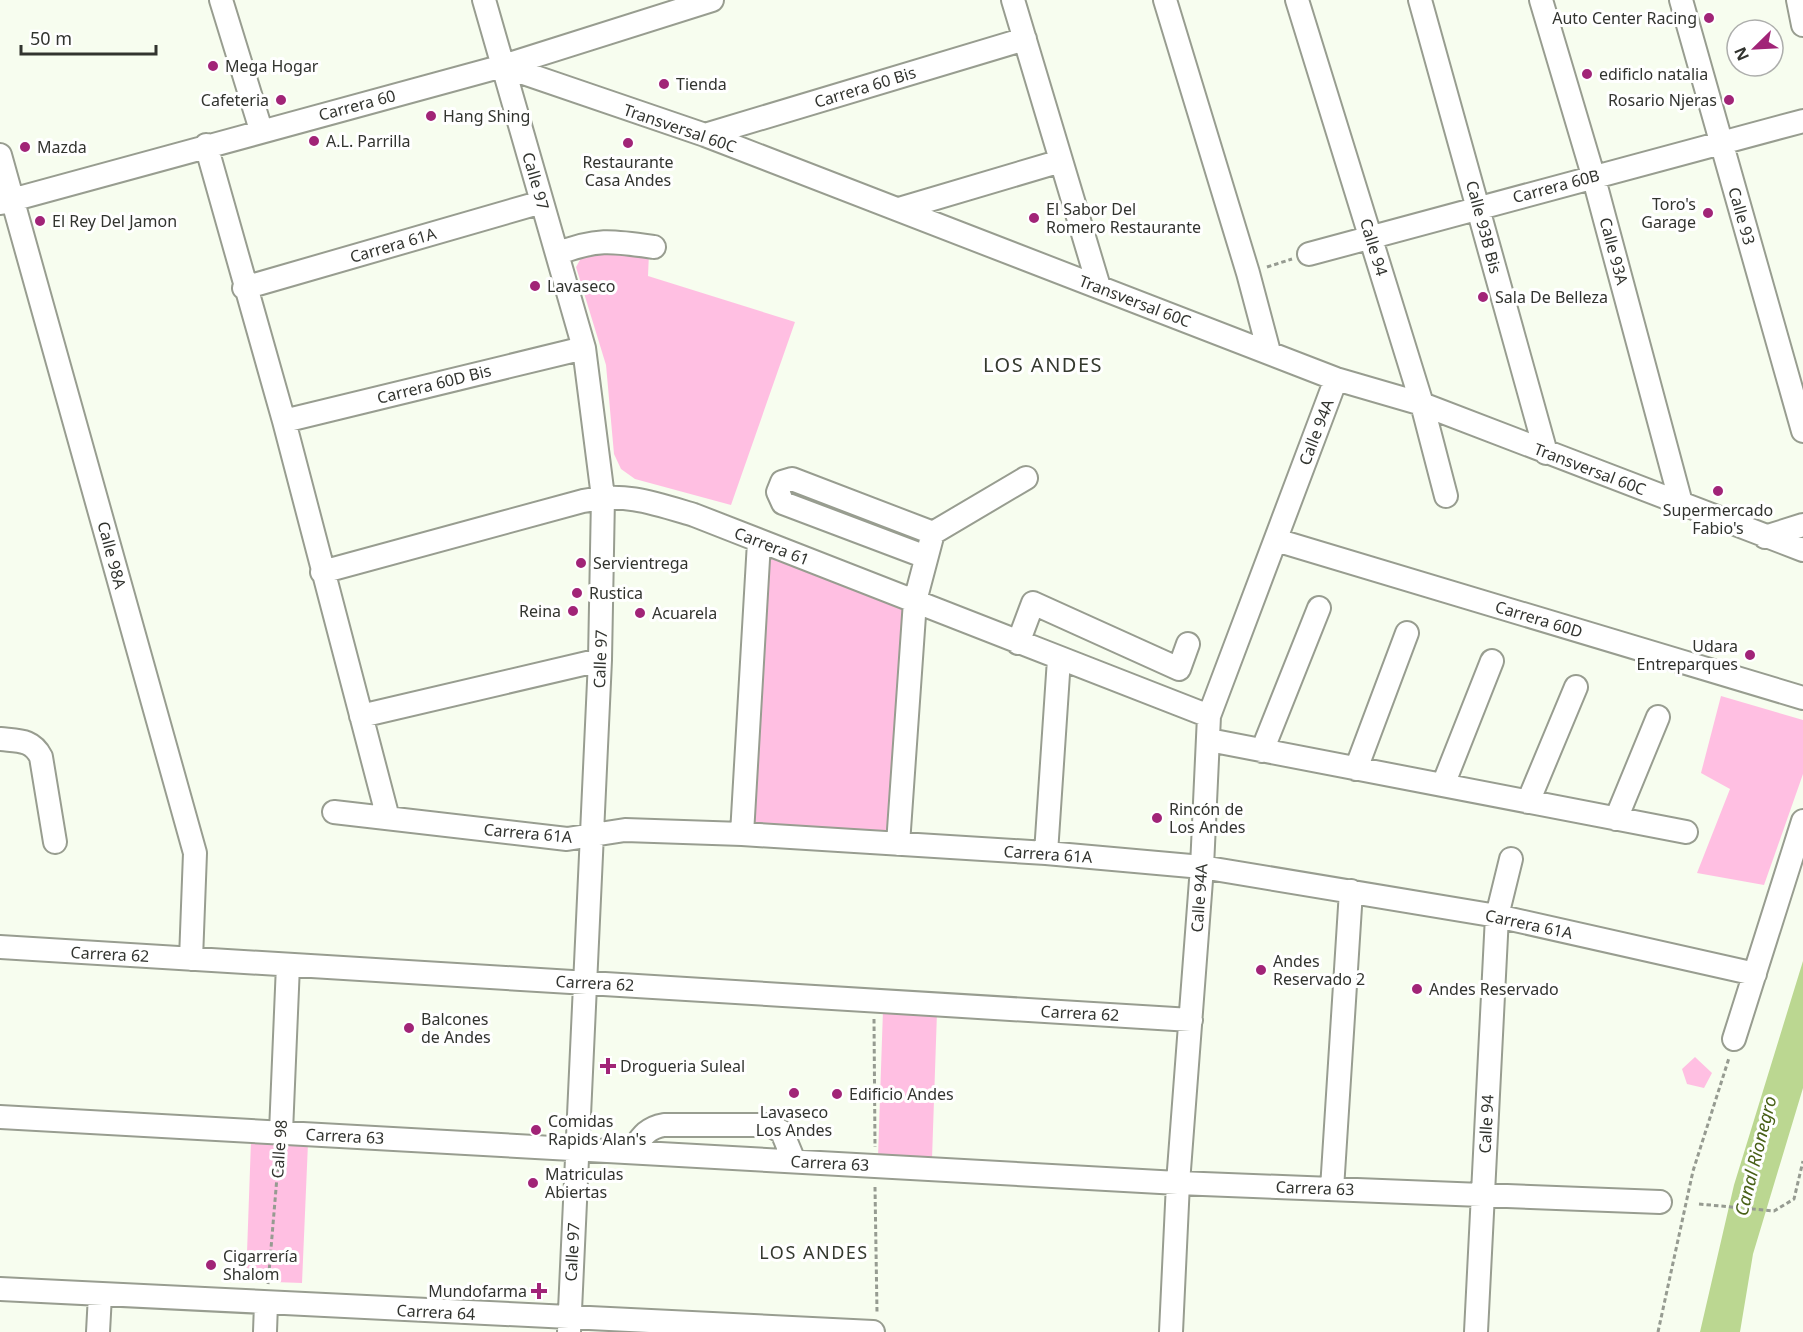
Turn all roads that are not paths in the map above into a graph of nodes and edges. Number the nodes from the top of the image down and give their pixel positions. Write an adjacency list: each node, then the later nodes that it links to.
1 (221, 0): 15 (street)
2 (484, 0): 13 (street, Calle 97)
3 (712, 0): 13 (street, Carrera 60)
4 (1013, 0): 12 (street)
5 (1165, 0): 33 (street)
6 (1297, 0): 26 (street, Calle 94)
7 (1420, 0): 24 (street, Calle 93B Bis)
8 (1541, 0): 21 (street, Calle 93A)
9 (1681, 0): 17 (street, Calle 93)
10 (1798, 0): 11 (street)
11 (1803, 25)
12 (1025, 39): 16 (street, Carrera 60 Bis); 20 (street)
13 (503, 66): 15 (street, Carrera 60); 16 (street, Transversal 60C); 23 (street, Calle 97)
14 (1803, 121): 17 (street, Carrera 60B)
15 (261, 130): 18 (street, Carrera 60)
16 (705, 135): 25 (street, Transversal 60C)
17 (1722, 143): 21 (street, Carrera 60B); 37 (street, Calle 93)
18 (206, 145): 22 (street, Carrera 60); 31 (street)
19 (0, 155): 22 (street, Calle 98A)
20 (1061, 161): 25 (street); 30 (street)
21 (1593, 175): 24 (street, Carrera 60B); 42 (street, Calle 93A)
22 (7, 201): 85 (street, Calle 98A)
23 (542, 202): 28 (street, Calle 97); 31 (street, Carrera 61A)
24 (1479, 206): 26 (street, Carrera 60B); 38 (street, Calle 93B Bis)
25 (900, 209): 30 (street, Transversal 60C)
26 (1370, 235): 29 (street, Carrera 60B); 35 (street, Calle 94)
27 (654, 247): 28 (street)
28 (556, 254): 32 (street, Calle 97)
29 (1309, 254)
30 (1099, 287): 33 (street, Transversal 60C)
31 (244, 288): 36 (street)
32 (584, 348): 36 (street, Carrera 60D Bis); 41 (street, Calle 97)
33 (1269, 352): 34 (street, Transversal 60C)
34 (1336, 378): 35 (street, Transversal 60C); 46 (street, Calle 94A)
35 (1422, 404): 38 (street, Transversal 60C); 40 (street, Calle 94)
36 (284, 421): 50 (street)
37 (1803, 432)
38 (1546, 453): 42 (street, Transversal 60C)
39 (1026, 478): 44 (street)
40 (1446, 496)
41 (603, 497): 47 (street, Carrera 61); 50 (street, Carrera 61); 57 (street, Calle 97)
42 (1681, 503): 45 (street, Transversal 60C)
43 (1803, 525): 45 (street)
44 (933, 533): 49 (street); 49 (street)
45 (1765, 537): 48 (street, Transversal 60C)
46 (1276, 540): 60 (street, Carrera 60D); 62 (street, Calle 94A)
47 (759, 542): 51 (street, Carrera 61); 75 (street)
48 (1803, 550)
49 (926, 557): 51 (street)
50 (322, 572): 61 (street)
51 (915, 601): 54 (street, Carrera 61); 78 (street)
52 (1319, 608): 66 (street)
53 (1407, 633): 67 (street)
54 (1018, 643): 55 (street); 56 (street, Carrera 61)
55 (1188, 644)
56 (1059, 659): 62 (street, Carrera 61); 79 (street)
57 (600, 660): 61 (street); 76 (street, Calle 97)
58 (1491, 661): 68 (street)
59 (1576, 687): 69 (street)
60 (1803, 698)
61 (361, 716): 71 (street)
62 (1209, 716): 65 (street, Calle 94A)
63 (1658, 717): 72 (street)
64 (0, 739): 77 (street)
65 (1209, 740): 66 (street); 81 (street, Calle 94A)
66 (1262, 751): 67 (street)
67 (1356, 769): 68 (street)
68 (1443, 785): 69 (street)
69 (1528, 802): 72 (street)
70 (334, 812): 71 (street, Carrera 61A)
71 (388, 818): 76 (street, Carrera 61A)
72 (1617, 819): 74 (street)
73 (1803, 821): 87 (street)
74 (1686, 832)
75 (742, 834): 76 (street, Carrera 61A); 78 (street, Carrera 61A)
76 (592, 837): 88 (street, Calle 97)
77 (55, 842)
78 (898, 844): 79 (street, Carrera 61A)
79 (1046, 853): 81 (street, Carrera 61A)
80 (1511, 859): 83 (street, Calle 94)
81 (1202, 867): 82 (street, Carrera 61A); 89 (street, Calle 94A)
82 (1351, 891): 83 (street, Carrera 61A); 97 (street)
83 (1497, 916): 87 (street, Carrera 61A); 98 (street, Calle 94)
84 (0, 947): 85 (street, Carrera 62)
85 (191, 959): 86 (street, Carrera 62)
86 (288, 965): 88 (street, Carrera 62); 92 (street, Calle 98)
87 (1755, 974): 90 (street)
88 (585, 983): 89 (street, Carrera 62); 93 (street, Calle 97)
89 (1191, 1020): 96 (street, Calle 94A)
90 (1734, 1039)
91 (0, 1118): 92 (street, Carrera 63)
92 (281, 1132): 93 (street, Carrera 63)
93 (577, 1149): 94 (street, Carrera 63); 103 (street, Calle 97)
94 (631, 1152): 95 (street, Carrera 63); 95 (street)
95 (794, 1161): 96 (street, Carrera 63)
96 (1178, 1183): 97 (street, Carrera 63); 107 (street, Calle 94A)
97 (1332, 1189): 98 (street, Carrera 63)
98 (1483, 1194): 99 (street, Carrera 63); 108 (street, Calle 94)
99 (1660, 1202)
100 (0, 1289): 101 (street, Carrera 64)
101 (100, 1295): 102 (street, Carrera 64); 105 (street)
102 (266, 1303): 103 (street, Carrera 64); 106 (street)
103 (569, 1325): 104 (street, Carrera 64)
104 (875, 1326)
105 (98, 1332)
106 (265, 1332)
107 (1171, 1332)
108 (1476, 1332)

